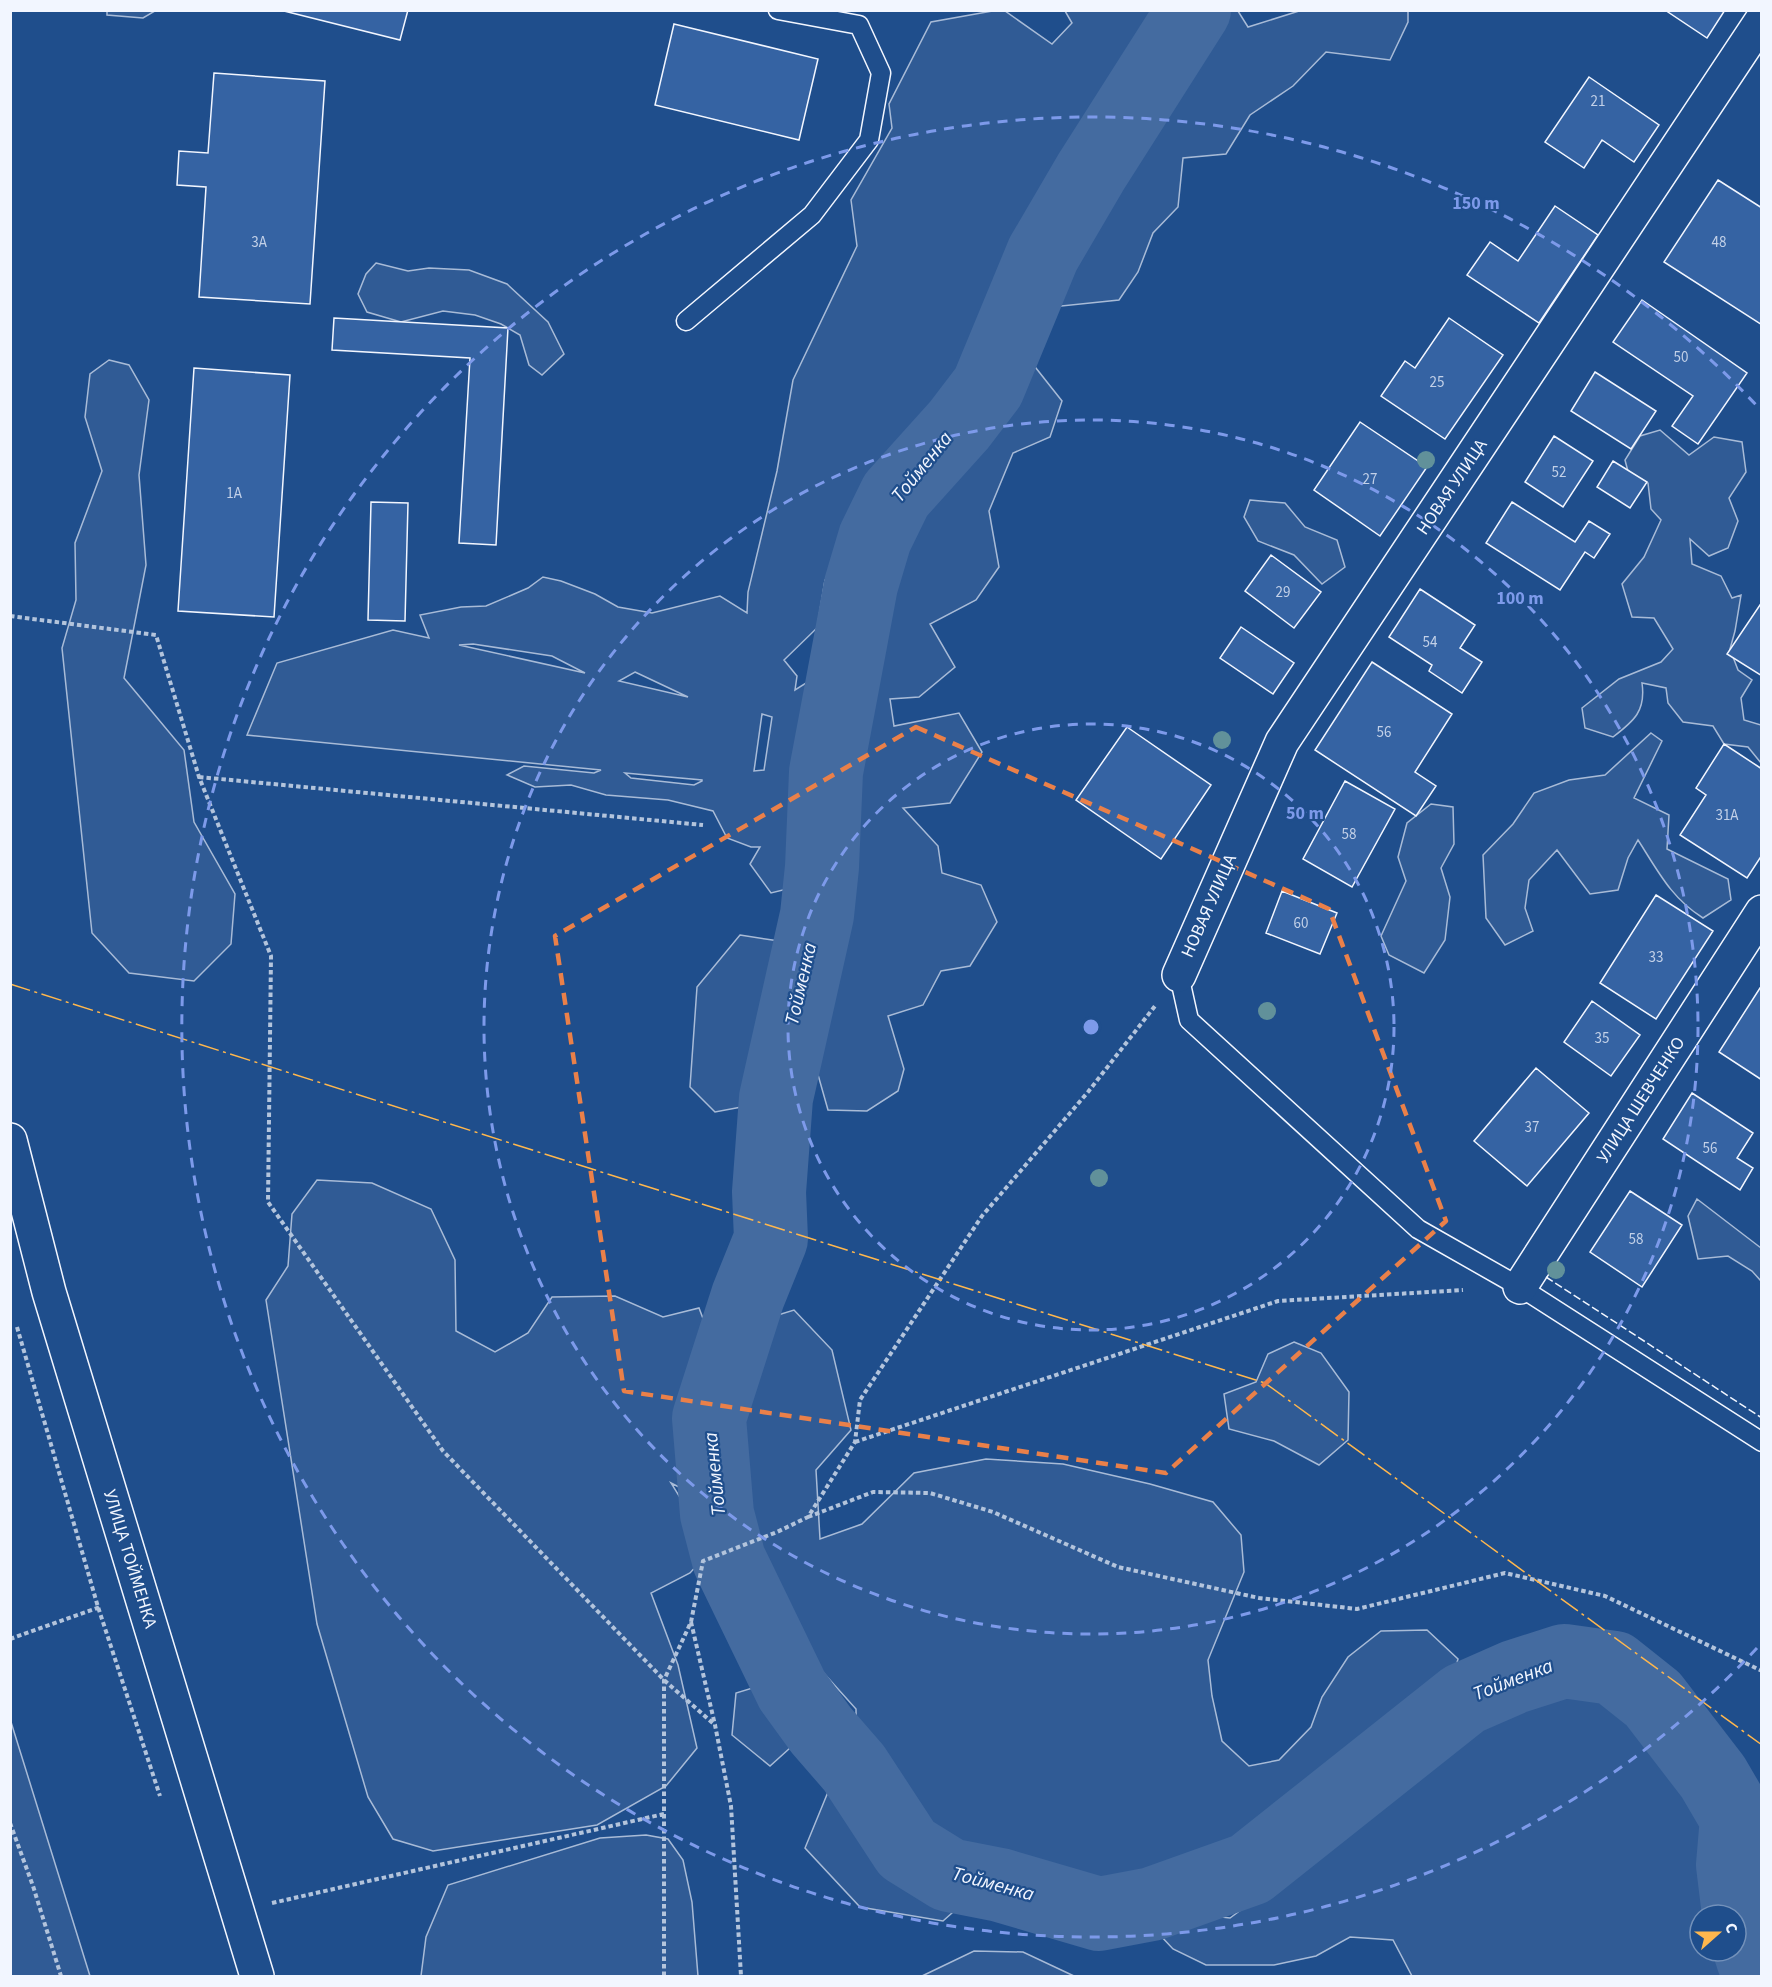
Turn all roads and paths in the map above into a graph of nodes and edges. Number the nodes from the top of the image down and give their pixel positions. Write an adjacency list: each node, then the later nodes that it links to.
1 (777, 10): 3 (lane)
2 (1761, 20): 8 (street, НОВАЯ УЛИЦА)
3 (686, 321)
4 (10, 616): 5 (path)
5 (199, 777): 6 (path); 20 (path)
6 (703, 825)
7 (1761, 912): 10 (street, УЛИЦА ШЕВЧЕНКО)
8 (1179, 975): 10 (lane); 12 (path)
9 (10, 1140): 15 (street, УЛИЦА ТОЙМЕНКА)
10 (1521, 1287): 12 (path); 13 (lane)
11 (15, 1316): 16 (path)
12 (855, 1442): 14 (path)
13 (1761, 1442)
14 (808, 1517): 17 (path); 19 (path)
15 (140, 1592): 16 (path); 25 (street, УЛИЦА ТОЙМЕНКА)
16 (98, 1607): 18 (path); 22 (path)
17 (691, 1622): 20 (path); 21 (path)
18 (10, 1639)
19 (1761, 1671)
20 (664, 1680): 21 (path); 23 (path)
21 (715, 1725): 29 (path)
22 (163, 1807)
23 (664, 1814): 25 (path); 28 (path)
24 (10, 1823): 26 (path)
25 (236, 1911): 27 (street, УЛИЦА ТОЙМЕНКА)
26 (61, 1977)
27 (257, 1977)
28 (664, 1977)
29 (741, 1977)

